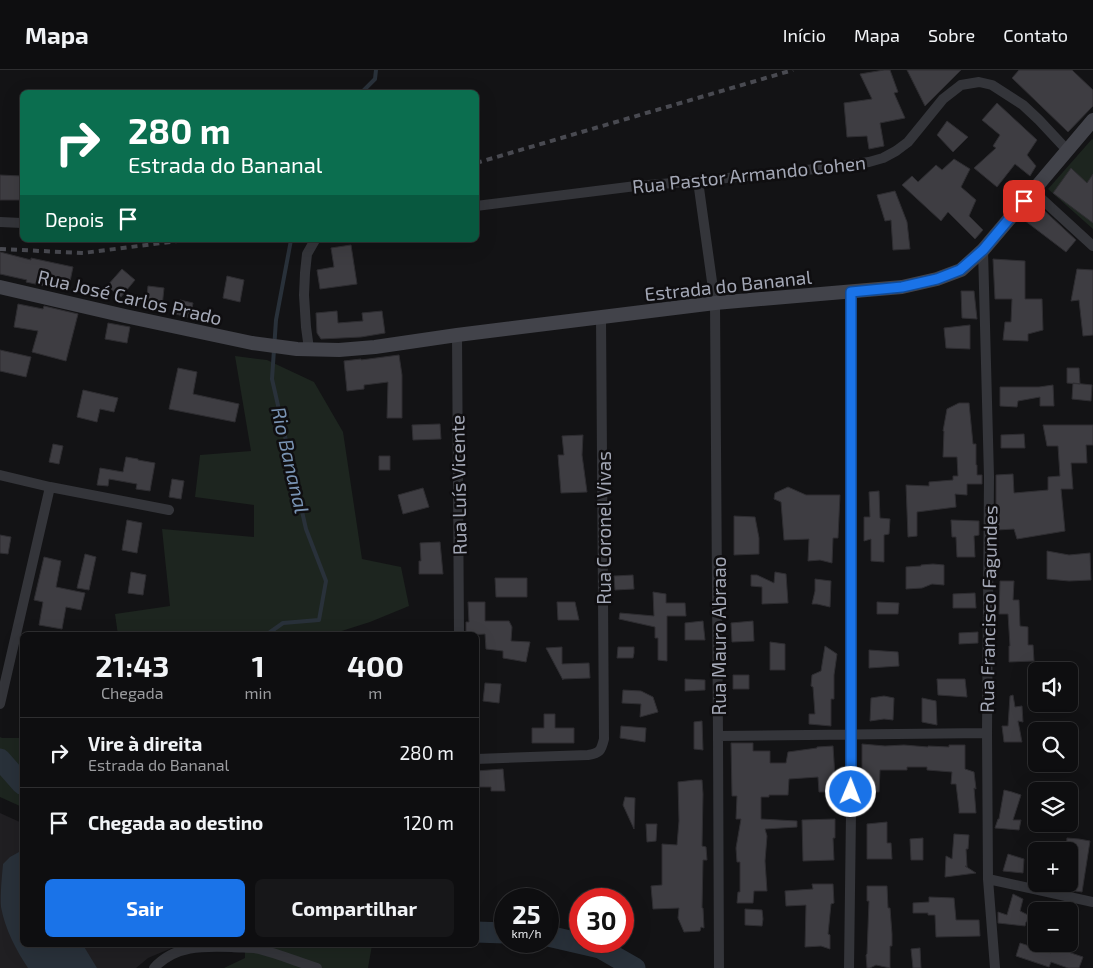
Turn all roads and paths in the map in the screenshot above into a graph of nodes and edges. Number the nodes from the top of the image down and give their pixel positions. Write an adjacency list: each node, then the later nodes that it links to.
1 (1093, 120): 2 (main road, Estrada do Bananal)
2 (1067, 150): 3 (street, Rua Pastor Armando Cohen); 4 (main road, Estrada do Bananal)
3 (698, 182): 5 (street, Rua Pastor Armando Cohen); 13 (street, Rua Mauro Abraao)
4 (1033, 191): 9 (street); 10 (main road, Estrada do Bananal)
5 (479, 206)
6 (0, 222): 7 (street)
7 (20, 223)
8 (313, 242): 16 (street)
9 (1093, 246)
10 (983, 250): 12 (main road, Estrada do Bananal); 22 (street, Rua Francisco Fagundes)
11 (0, 287): 16 (main road, Rua José Carlos Prado)
12 (851, 292): 13 (main road, Estrada do Bananal); 23 (street)
13 (715, 303): 14 (main road, Estrada do Bananal); 24 (street, Rua Mauro Abraao)
14 (601, 317): 15 (main road, Estrada do Bananal); 25 (street, Rua Coronel Vivas)
15 (456, 335): 16 (main road, Estrada do Bananal); 20 (street, Rua Luís Vicente)
16 (304, 349)
17 (0, 476): 18 (street)
18 (50, 487): 19 (street); 21 (street)
19 (169, 510)
20 (459, 632)
21 (0, 703)
22 (987, 733): 23 (street); 26 (street, Rua Francisco Fagundes)
23 (852, 734): 24 (street); 31 (street)
24 (718, 736): 30 (street, Rua Mauro Abraao)
25 (479, 758)
26 (988, 879): 27 (street); 32 (street, Rua Francisco Fagundes)
27 (1093, 902)
28 (154, 968): 29 (street)
29 (317, 968)
30 (719, 968)
31 (849, 968)
32 (995, 968)

